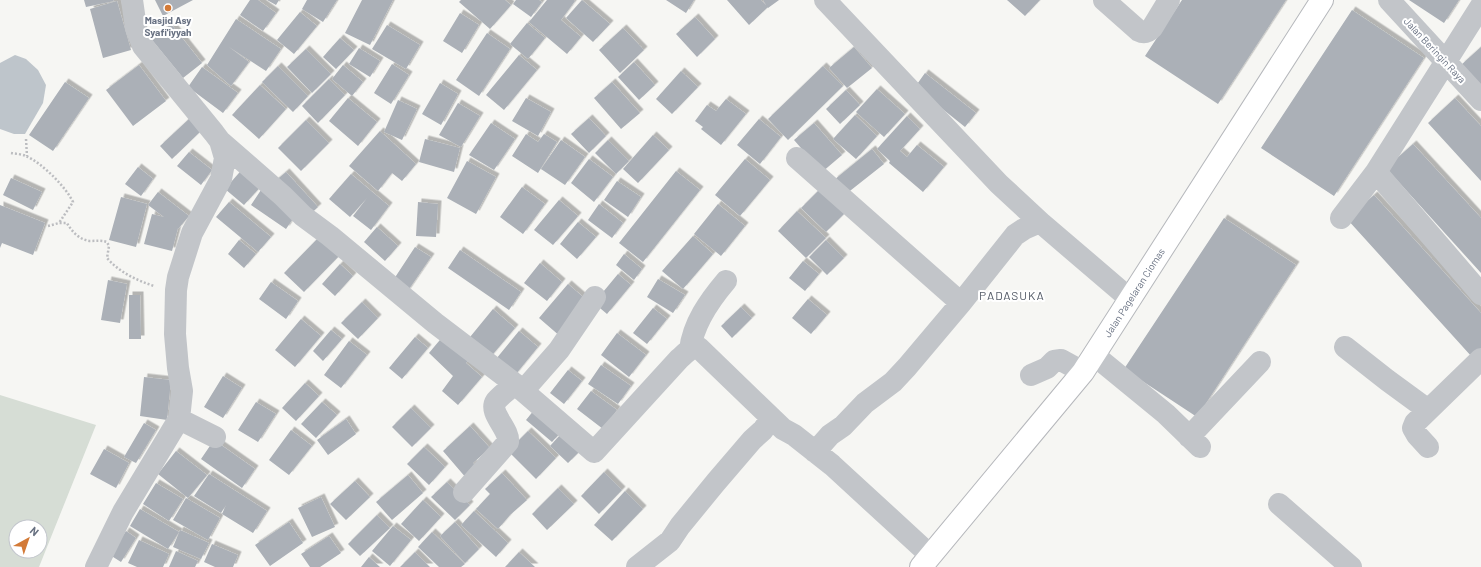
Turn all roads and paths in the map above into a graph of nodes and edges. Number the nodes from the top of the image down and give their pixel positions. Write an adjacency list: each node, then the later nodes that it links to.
1 (132, 0): 11 (street)
2 (824, 0): 17 (street)
3 (1104, 0): 4 (street)
4 (1170, 0)
5 (1322, 0): 24 (main road, Jalan Pagelaran Ciomas)
6 (1389, 0): 8 (street, Jalan Beringin Raya)
7 (1481, 6): 8 (street)
8 (1446, 62): 9 (street, Jalan Beringin Raya); 15 (street)
9 (1481, 100)
10 (26, 139): 13 (path)
11 (220, 141): 21 (street); 32 (street)
12 (11, 153): 13 (path)
13 (26, 156): 18 (path)
14 (797, 158): 25 (street)
15 (1376, 172): 16 (street); 22 (street)
16 (1341, 218)
17 (1040, 222): 24 (street); 25 (street)
18 (60, 223): 19 (path); 21 (path)
19 (48, 226)
20 (726, 281): 27 (street)
21 (176, 290): 35 (street)
22 (1481, 294)
23 (595, 297): 32 (street)
24 (1130, 299): 30 (main road, Jalan Pagelaran Ciomas)
25 (961, 303): 38 (street)
26 (1345, 347): 33 (street)
27 (690, 350): 32 (street); 34 (street)
28 (1481, 359): 33 (street)
29 (1260, 362): 30 (street)
30 (1088, 364): 31 (street); 41 (main road, Jalan Pagelaran Ciomas)
31 (1031, 375)
32 (519, 387): 39 (street)
33 (1428, 410): 37 (street)
34 (771, 418): 38 (street); 43 (street)
35 (179, 419): 36 (street); 42 (street)
36 (215, 437)
37 (1428, 447)
38 (815, 452): 41 (street)
39 (464, 492)
40 (1278, 504): 44 (street)
41 (926, 561)
42 (96, 567)
43 (638, 567)
44 (1351, 567)

